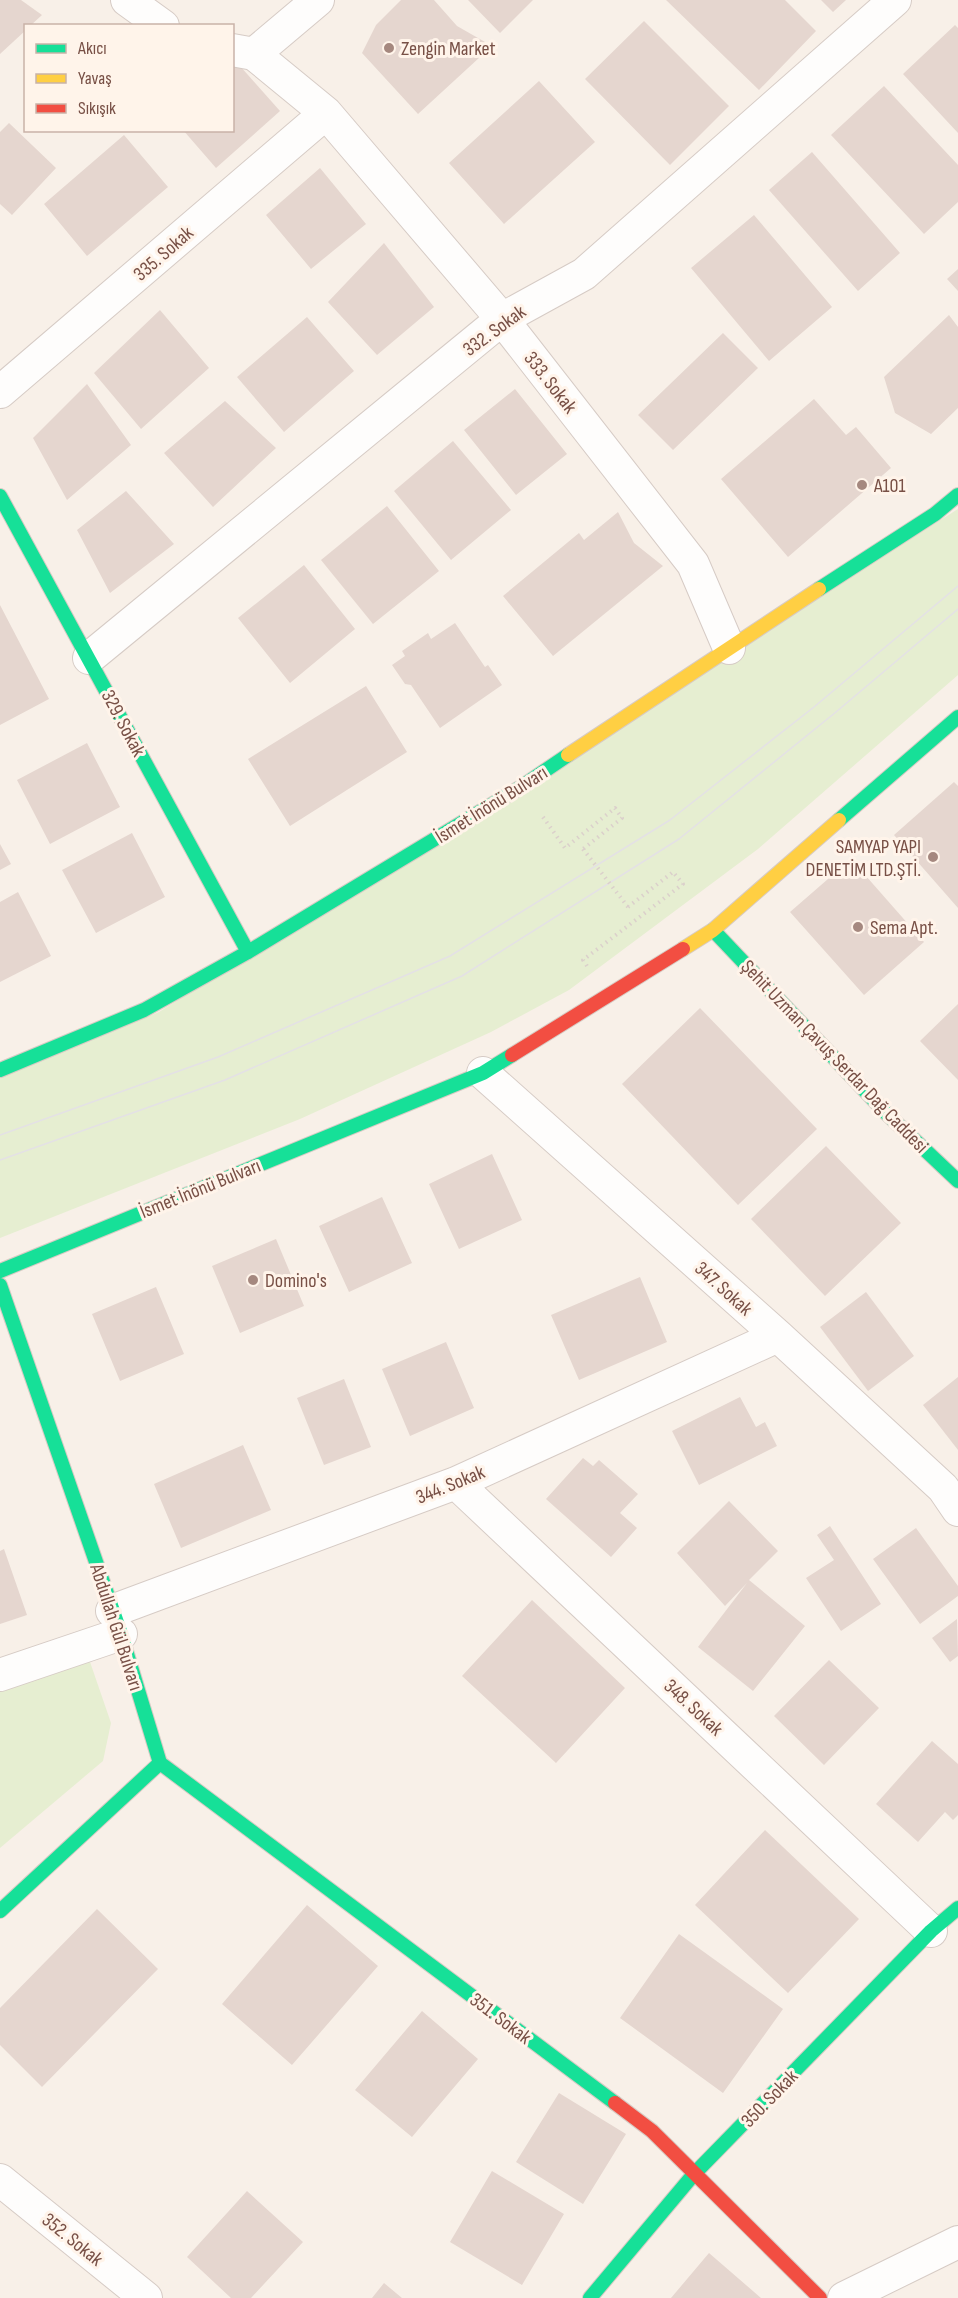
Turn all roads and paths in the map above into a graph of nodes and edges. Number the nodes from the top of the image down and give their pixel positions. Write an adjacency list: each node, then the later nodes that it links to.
1 (127, 0): 4 (street)
2 (318, 0): 5 (street)
3 (895, 0): 7 (street, 332. Sokak)
4 (160, 24)
5 (243, 52): 6 (street, 333. Sokak)
6 (326, 113): 7 (street, 333. Sokak); 8 (street, 335. Sokak)
7 (502, 319): 11 (street, 333. Sokak); 12 (street, 332. Sokak)
8 (0, 392)
9 (958, 495): 11 (main road, İsmet İnönü Bulvarı)
10 (1, 502): 12 (main road, 329. Sokak)
11 (729, 648): 17 (main road, İsmet İnönü Bulvarı)
12 (89, 658): 17 (main road, 329. Sokak)
13 (958, 717): 16 (main road, İsmet İnönü Bulvarı)
14 (565, 848): 15 (path, bridge)
15 (625, 929)
16 (713, 930): 19 (main road, İsmet İnönü Bulvarı); 20 (main road, Şehit Uzman Çavuş Serdar Dağ Caddesi)
17 (248, 951): 18 (main road, İsmet İnönü Bulvarı)
18 (3, 1063)
19 (483, 1072): 21 (main road, İsmet İnönü Bulvarı); 23 (street, 347. Sokak)
20 (958, 1180)
21 (0, 1271)
22 (0, 1286): 26 (main road, Abdullah Gül Bulvarı)
23 (778, 1336): 24 (street, 344. Sokak); 25 (street, 347. Sokak)
24 (456, 1483): 26 (street, 344. Sokak); 31 (street, 348. Sokak)
25 (958, 1510)
26 (117, 1623): 27 (street, 344. Sokak); 28 (main road, Abdullah Gül Bulvarı)
27 (0, 1675)
28 (160, 1763): 30 (main road); 32 (main road, 351. Sokak)
29 (958, 1908): 31 (main road, 350. Sokak)
30 (0, 1911)
31 (931, 1931): 32 (main road, 350. Sokak)
32 (694, 2174): 36 (main road, 350. Sokak); 37 (main road, 351. Sokak)
33 (0, 2180): 35 (street, 352. Sokak)
34 (958, 2242): 38 (street)
35 (146, 2298)
36 (590, 2298)
37 (820, 2298)
38 (844, 2298)

